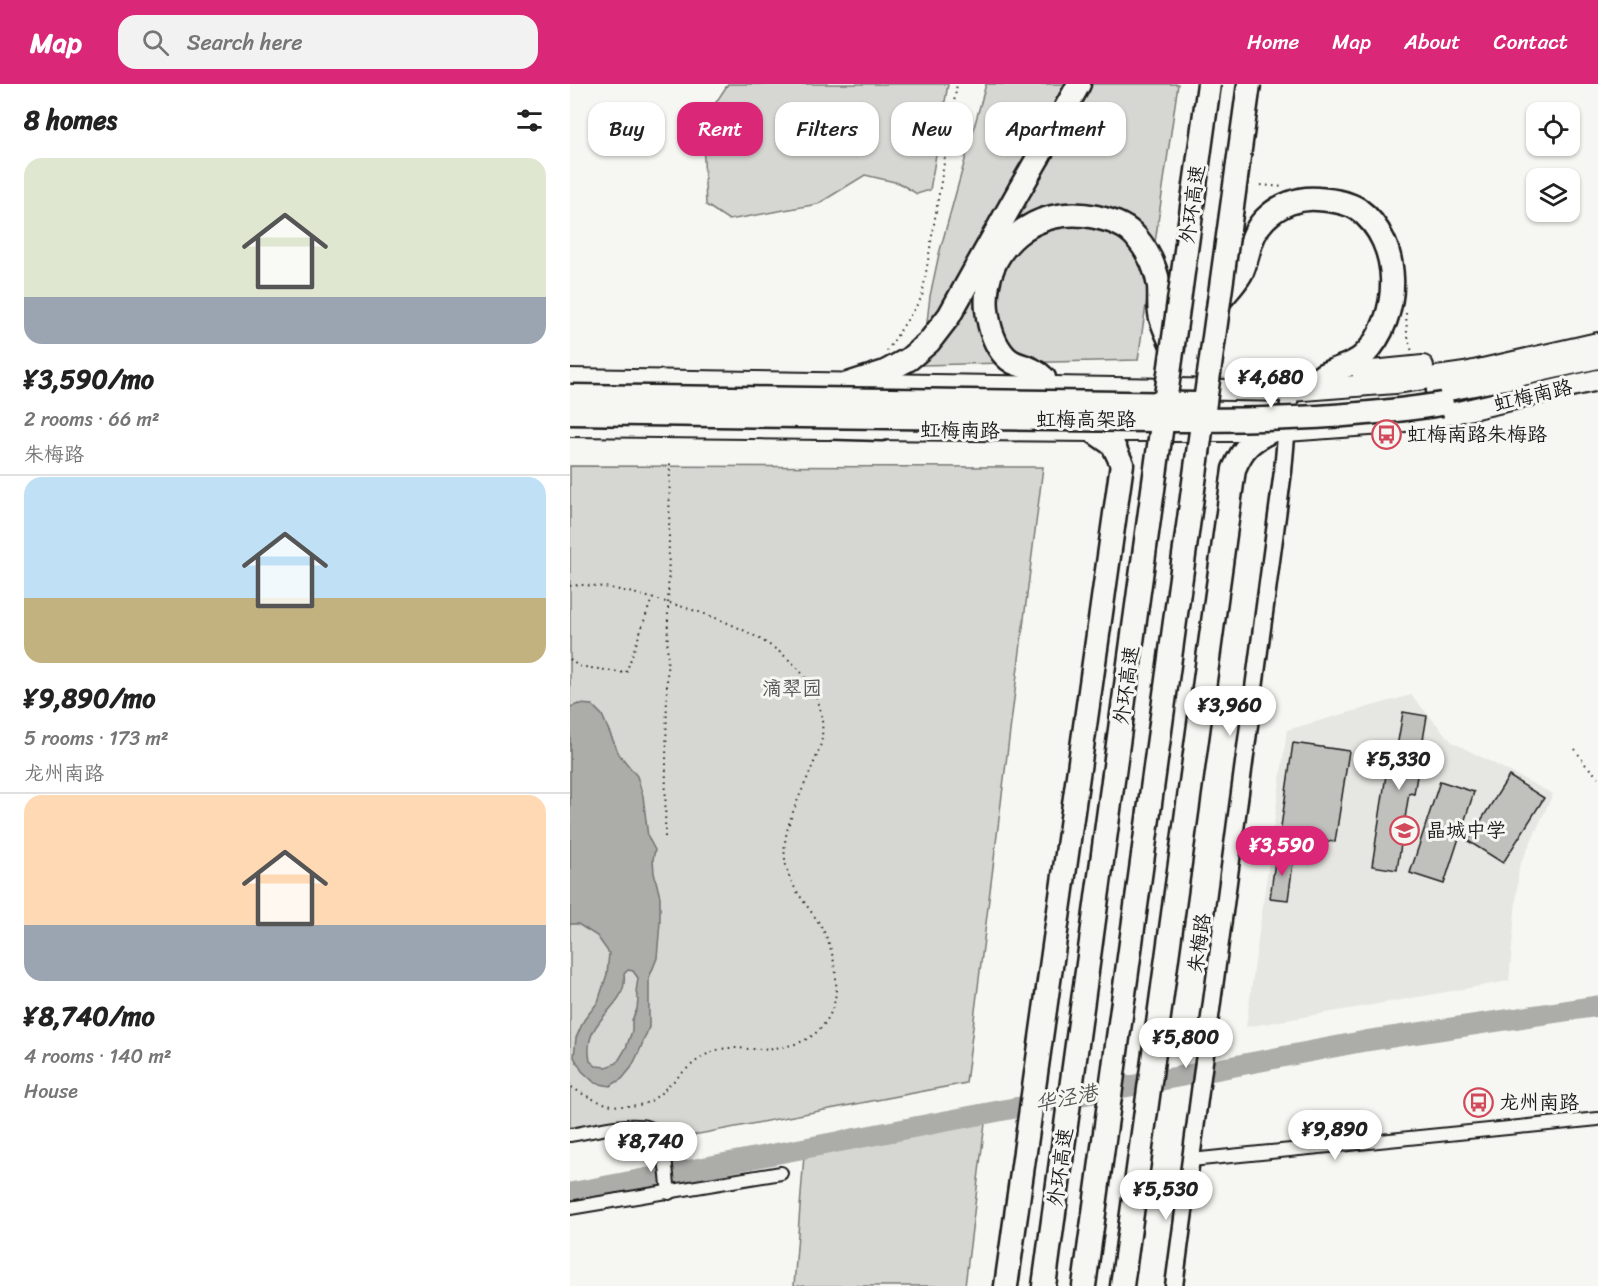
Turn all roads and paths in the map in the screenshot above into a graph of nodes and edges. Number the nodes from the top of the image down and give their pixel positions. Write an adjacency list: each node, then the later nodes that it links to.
1 (957, 84): 8 (path)
2 (1079, 84): 15 (highway, bridge)
3 (1209, 84): 7 (highway, 外环高速, bridge)
4 (1249, 84): 5 (highway, 外环高速, bridge)
5 (1219, 302): 11 (highway); 42 (highway, 外环高速, bridge)
6 (1598, 341): 11 (main road, 虹梅南路); 17 (main road, 虹梅南路)
7 (1173, 348): 12 (highway); 41 (highway, 外环高速, bridge)
8 (884, 356)
9 (1598, 357): 18 (highway, 虹梅高架路, bridge)
10 (1598, 370): 19 (highway, 虹梅高架路, bridge)
11 (1323, 375): 12 (main road, 虹梅南路)
12 (1044, 378): 16 (main road, 虹梅南路)
13 (570, 379): 15 (main road, 虹梅南路)
14 (1598, 380): 24 (main road, 虹梅南路)
15 (851, 383): 16 (main road, 虹梅南路)
16 (890, 384): 17 (main road, 虹梅南路)
17 (1290, 391): 24 (street, 朱梅路)
18 (570, 396)
19 (570, 413)
20 (570, 420): 22 (highway)
21 (570, 426): 22 (main road, 虹梅南路)
22 (882, 429): 23 (main road, 虹梅南路)
23 (1093, 431): 24 (main road, 虹梅南路); 40 (highway)
24 (1279, 431): 36 (street, 朱梅路); 43 (highway)
25 (670, 461): 28 (path)
26 (570, 586): 27 (path)
27 (652, 598): 28 (path); 29 (path)
28 (668, 602): 32 (path); 33 (path)
29 (570, 659)
30 (1575, 749): 31 (path)
31 (1598, 777)
32 (665, 837)
33 (570, 1086)
34 (1598, 1119): 36 (street)
35 (570, 1135): 38 (street)
36 (1191, 1160): 44 (street, 朱梅路)
37 (782, 1173): 38 (street)
38 (669, 1193): 39 (street)
39 (570, 1208)
40 (1006, 1286)
41 (1044, 1286)
42 (1084, 1286)
43 (1122, 1286)
44 (1174, 1286)

